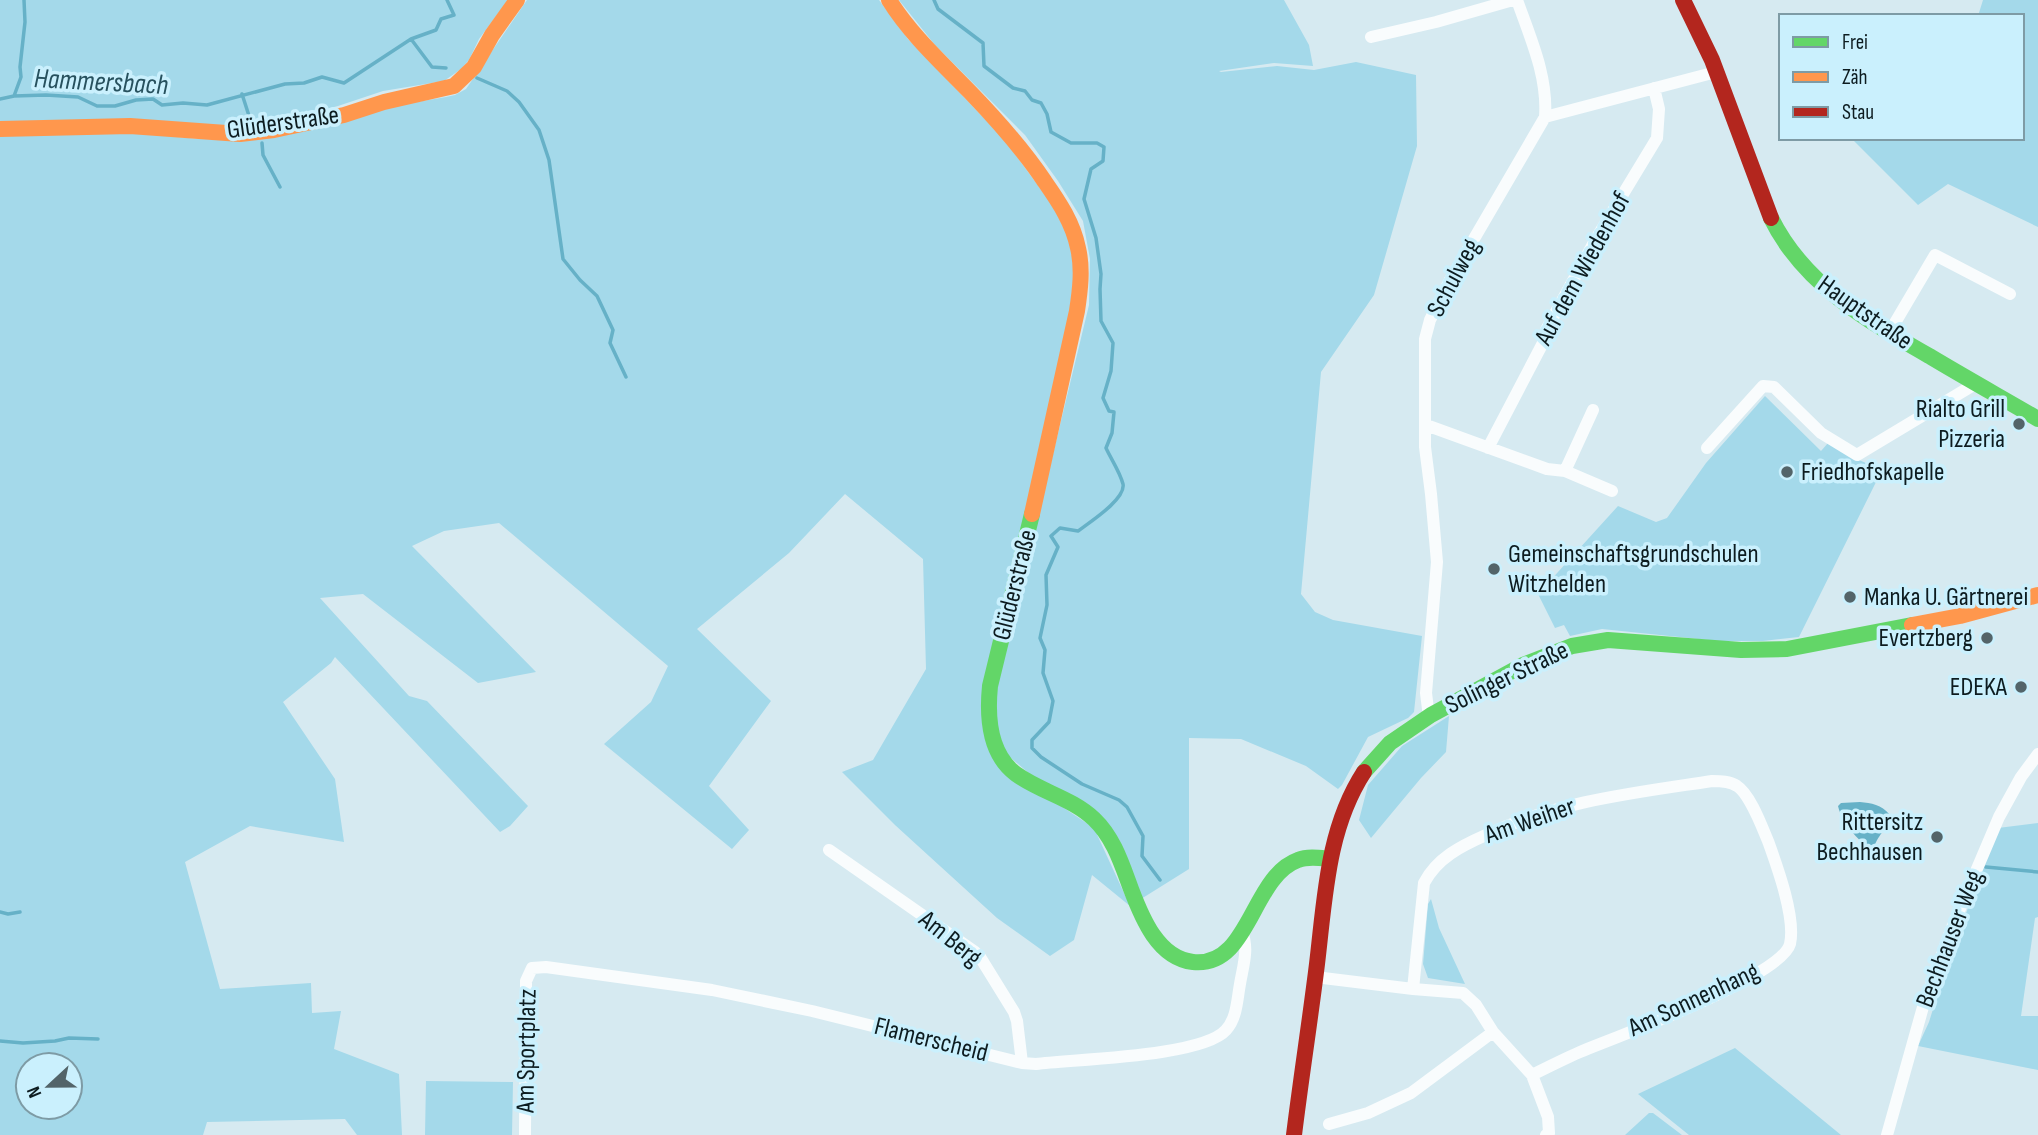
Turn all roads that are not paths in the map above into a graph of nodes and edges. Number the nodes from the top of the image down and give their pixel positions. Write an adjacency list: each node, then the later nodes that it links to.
1 (517, 0): 9 (main road, Glüderstraße)
2 (889, 0): 26 (main road, Glüderstraße)
3 (1515, 0): 5 (street); 8 (street)
4 (1684, 0): 6 (main road, Hauptstraße)
5 (1371, 37)
6 (1716, 72): 7 (street); 11 (main road, Hauptstraße)
7 (1654, 88): 8 (street); 16 (street, Auf dem Wiedenhof)
8 (1545, 117): 15 (street, Schulweg)
9 (0, 129)
10 (2010, 294): 11 (street)
11 (1889, 333): 12 (main road, Hauptstraße)
12 (1975, 384): 14 (main road, Hauptstraße); 17 (street)
13 (1593, 410): 18 (street)
14 (2038, 419)
15 (1426, 425): 16 (street); 21 (street, Schulweg)
16 (1488, 448): 18 (street)
17 (1707, 448)
18 (1565, 471): 19 (street)
19 (1612, 491)
20 (2038, 595): 21 (main road, Solinger Straße)
21 (1429, 717): 25 (main road, Solinger Straße)
22 (2038, 754): 37 (street, Bechhauser Weg)
23 (1750, 802): 29 (street, Am Weiher); 32 (street, Am Sonnenhang)
24 (829, 850): 31 (street, Am Berg)
25 (1330, 859): 26 (main road, Glüderstraße); 28 (main road, Solinger Straße)
26 (1242, 932): 31 (street, Flamerscheid)
27 (532, 968): 31 (street, Flamerscheid); 35 (street, Am Sportplatz)
28 (1315, 977): 29 (street); 36 (main road, Solinger Straße)
29 (1413, 989): 30 (street)
30 (1493, 1032): 32 (street); 33 (street)
31 (1022, 1063)
32 (1532, 1075): 34 (street)
33 (1329, 1124)
34 (1548, 1134)
35 (525, 1135)
36 (1294, 1135)
37 (1887, 1135)

